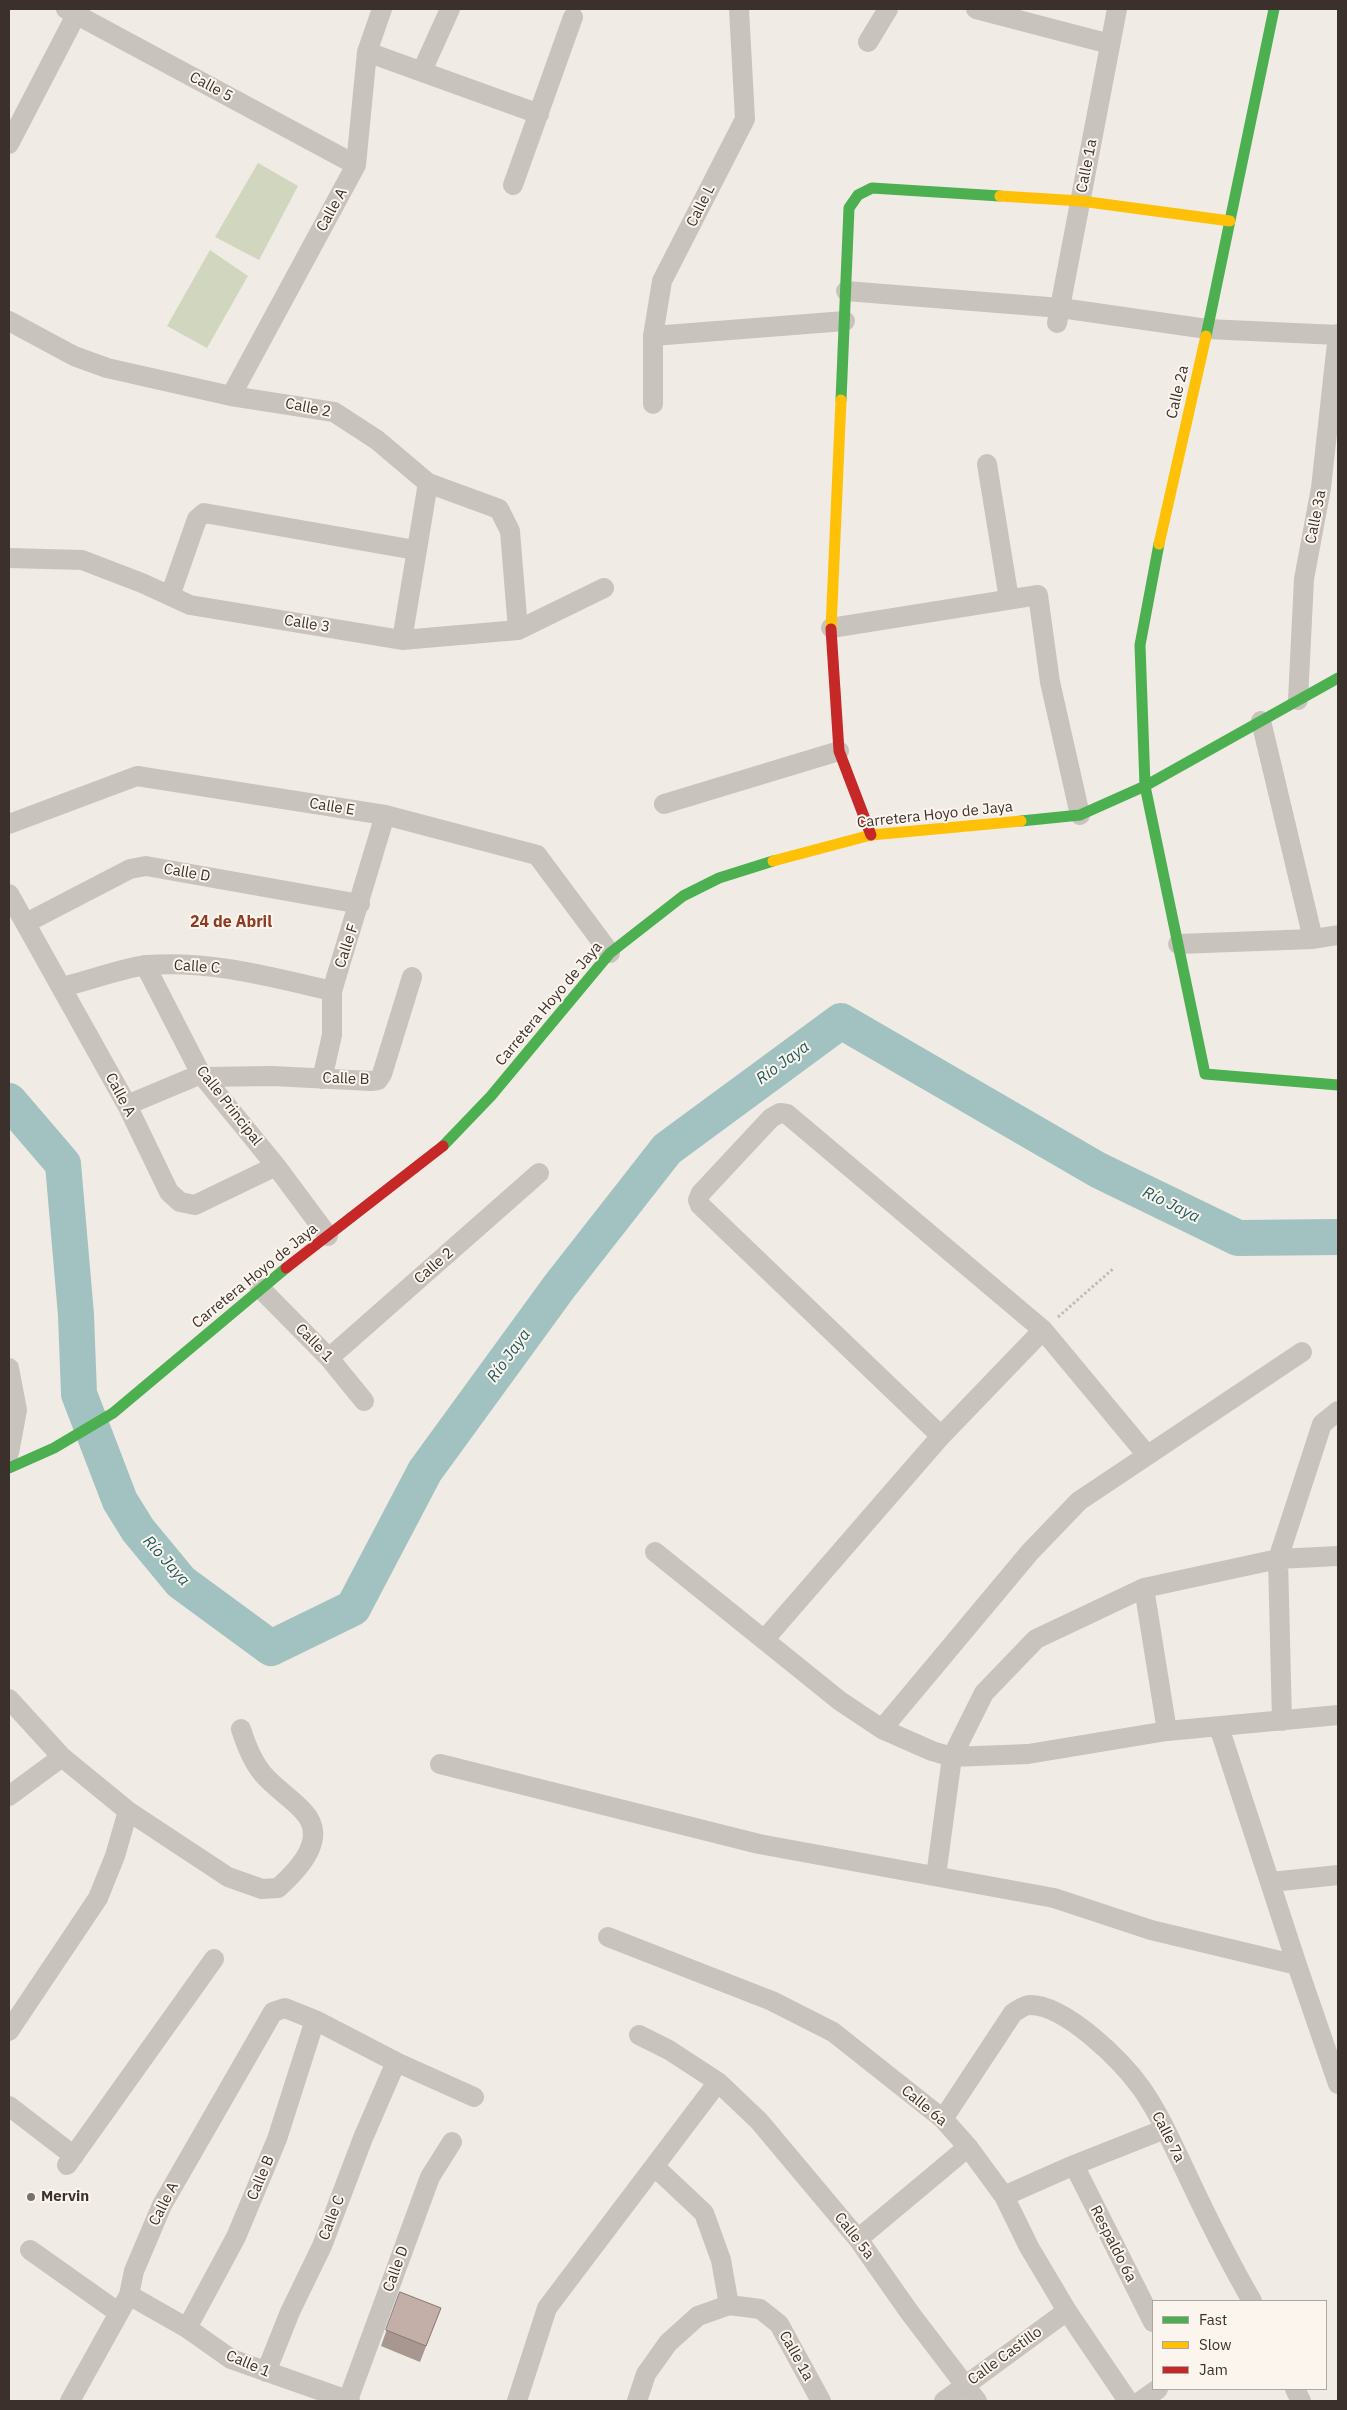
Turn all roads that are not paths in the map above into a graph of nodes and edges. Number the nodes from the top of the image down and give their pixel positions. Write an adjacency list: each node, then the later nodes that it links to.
1 (382, 9): 12 (street, Calle A)
2 (450, 9): 13 (street)
3 (739, 9): 26 (street, Calle L)
4 (888, 9): 10 (street)
5 (976, 9): 11 (street)
6 (1117, 9): 11 (street, Calle 1a)
7 (1274, 9): 19 (street, Calle 2a)
8 (72, 11): 15 (street); 16 (street, Calle 5)
9 (573, 17): 14 (street)
10 (868, 42)
11 (1110, 44): 18 (street, Calle 1a)
12 (367, 52): 13 (street); 16 (street, Calle A)
13 (422, 70): 14 (street)
14 (539, 114): 17 (street)
15 (9, 144)
16 (356, 165): 27 (street, Calle A)
17 (513, 185)
18 (1081, 202): 19 (street); 20 (street); 21 (street, Calle 1a)
19 (1230, 222): 24 (street, Calle 2a)
20 (846, 291): 21 (street); 23 (street)
21 (1059, 315): 24 (street)
22 (9, 321): 27 (street, Calle 2)
23 (845, 321): 26 (street); 36 (street)
24 (1207, 329): 25 (street); 43 (street, Calle 2a)
25 (1338, 334): 40 (street, Calle 3a)
26 (653, 336): 28 (street, Calle L)
27 (231, 396): 30 (street, Calle 2)
28 (653, 404)
29 (987, 464): 35 (street)
30 (428, 483): 31 (street); 37 (street, Calle 2)
31 (415, 550): 34 (street); 38 (street)
32 (9, 558): 34 (street, Calle 3)
33 (604, 588): 37 (street, Calle 3)
34 (170, 596): 38 (street, Calle 3)
35 (1008, 599): 36 (street); 46 (street)
36 (831, 628): 42 (street)
37 (518, 630): 38 (street, Calle 3)
38 (402, 640)
39 (1338, 678): 40 (street, Carretera Hoyo de Jaya)
40 (1298, 700): 41 (street, Carretera Hoyo de Jaya)
41 (1261, 721): 43 (street, Carretera Hoyo de Jaya); 53 (street)
42 (839, 751): 44 (street); 48 (street)
43 (1145, 786): 46 (street, Carretera Hoyo de Jaya); 54 (street, Calle 2a)
44 (664, 804)
45 (385, 815): 47 (street, Calle E); 50 (street, Calle F); 55 (street, Calle E)
46 (1080, 815): 48 (street, Carretera Hoyo de Jaya)
47 (9, 824)
48 (871, 835): 55 (street, Carretera Hoyo de Jaya)
49 (9, 894): 51 (street, Calle A)
50 (360, 904): 51 (street, Calle D); 59 (street, Calle F)
51 (26, 923): 58 (street, Calle A)
52 (1338, 935): 53 (street)
53 (1313, 939): 54 (street)
54 (1178, 944): 62 (street, Calle 2a)
55 (610, 953): 66 (street, Carretera Hoyo de Jaya)
56 (145, 965): 58 (street, Calle C); 59 (street, Calle C); 60 (street, Calle Principal)
57 (412, 977): 61 (street, Calle B)
58 (62, 987): 63 (street, Calle A)
59 (332, 991): 61 (street, Calle F)
60 (202, 1075): 61 (street, Calle B); 63 (street, Calle B); 64 (street, Calle Principal)
61 (322, 1079)
62 (1338, 1085)
63 (126, 1106): 64 (street, Calle A)
64 (276, 1166): 66 (street, Calle Principal)
65 (539, 1173): 70 (street, Calle 2)
66 (328, 1236): 67 (street, Carretera Hoyo de Jaya)
67 (260, 1288): 70 (street, Calle 1); 77 (street, Carretera Hoyo de Jaya)
68 (1044, 1330): 74 (street); 74 (street); 76 (street)
69 (1302, 1352): 76 (street)
70 (329, 1358): 72 (street, Calle 1)
71 (9, 1368): 75 (street)
72 (364, 1401)
73 (1338, 1410): 80 (street)
74 (941, 1436): 82 (street)
75 (9, 1453)
76 (1147, 1455): 88 (street)
77 (9, 1468)
78 (655, 1552): 82 (street)
79 (1338, 1556): 80 (street)
80 (1278, 1558): 81 (street); 85 (street)
81 (1144, 1588): 89 (street); 91 (street)
82 (764, 1640): 88 (street)
83 (9, 1699): 90 (street)
84 (1338, 1715): 85 (street)
85 (1282, 1721): 86 (street)
86 (1219, 1727): 89 (street); 97 (street)
87 (241, 1729): 94 (street)
88 (882, 1729): 91 (street)
89 (1167, 1731): 91 (street)
90 (62, 1757): 93 (street); 94 (street)
91 (952, 1757): 96 (street)
92 (440, 1764): 96 (street)
93 (9, 1796)
94 (128, 1811): 103 (street)
95 (1338, 1875): 97 (street)
96 (936, 1876): 100 (street)
97 (1271, 1882): 100 (street)
98 (608, 1937): 110 (street, Calle 6a)
99 (214, 1958): 109 (street)
100 (1297, 1965): 102 (street)
101 (315, 2020): 105 (street); 119 (street, Calle A); 125 (street, Calle B)
102 (1330, 2029): 107 (street)
103 (9, 2031)
104 (639, 2035): 106 (street, Calle 5a)
105 (396, 2062): 108 (street); 126 (street, Calle C)
106 (718, 2082): 115 (street); 117 (street, Calle 5a)
107 (1338, 2084)
108 (474, 2098)
109 (9, 2106)
110 (943, 2120): 111 (street, Calle 7a); 113 (street, Calle 6a)
111 (1165, 2129): 114 (street); 120 (street, Calle 7a)
112 (452, 2142): 130 (street, Calle D)
113 (968, 2147): 116 (street, Calle 6a); 117 (street)
114 (1074, 2165): 116 (street); 124 (street, Respaldo 6a)
115 (655, 2167): 121 (street); 131 (street)
116 (1004, 2196): 122 (street, Calle 6a)
117 (858, 2239): 128 (street, Calle 5a)
118 (30, 2250): 123 (street)
119 (129, 2295): 123 (street, Calle A); 125 (street, Calle 1)
120 (1251, 2300)
121 (729, 2305): 132 (street, Calle 1a); 133 (street, Calle 1a)
122 (1067, 2311): 128 (street, Calle Castillo); 135 (street, Calle 6a)
123 (119, 2313): 129 (street, Calle A)
124 (1152, 2320)
125 (186, 2328): 126 (street, Calle 1)
126 (266, 2372): 130 (street, Calle 1)
127 (1157, 2390): 136 (street)
128 (971, 2393): 134 (street, Calle Castillo)
129 (70, 2401)
130 (349, 2401)
131 (517, 2401)
132 (637, 2401)
133 (821, 2401)
134 (944, 2401)
135 (1128, 2401)
136 (1141, 2401)

